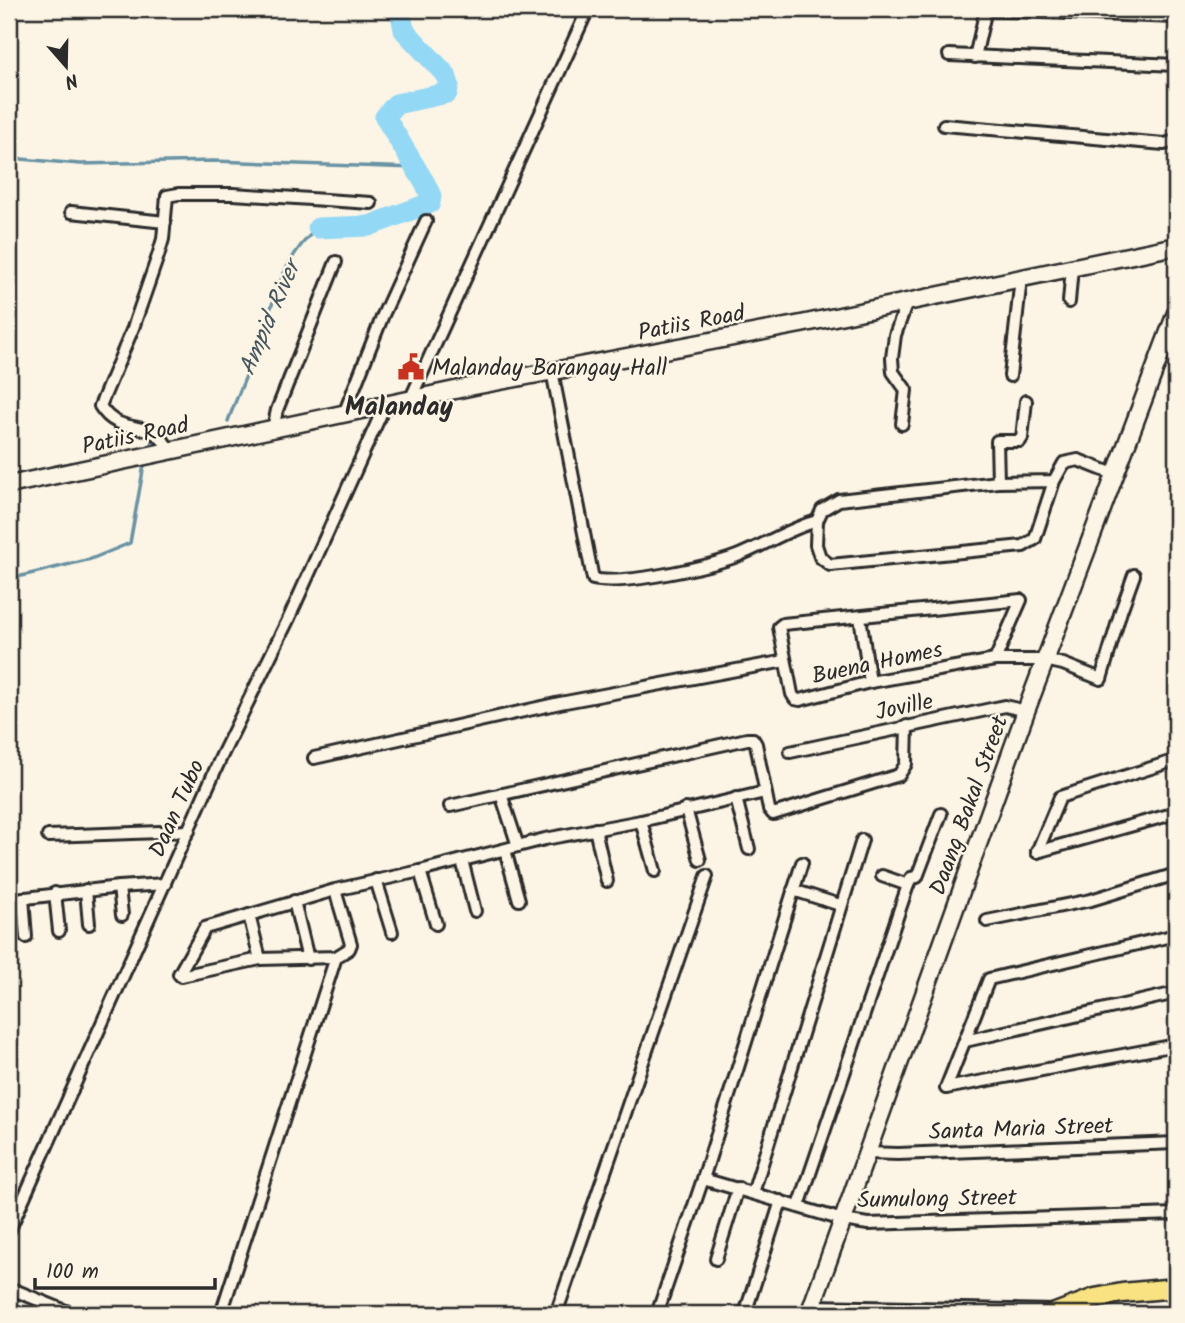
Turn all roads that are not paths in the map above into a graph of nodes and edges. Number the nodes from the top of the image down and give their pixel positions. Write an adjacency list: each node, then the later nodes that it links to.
1 (588, 9): 22 (street)
2 (986, 9): 3 (street); 5 (street)
3 (1176, 17)
4 (949, 55): 5 (street)
5 (975, 57): 6 (street)
6 (1176, 65)
7 (944, 125): 8 (street)
8 (1176, 141)
9 (371, 203): 12 (street)
10 (71, 212): 12 (street)
11 (426, 221): 25 (street)
12 (165, 222): 28 (street)
13 (1176, 247): 15 (street, Patiis Road)
14 (336, 262): 27 (street)
15 (1072, 267): 16 (street, Patiis Road); 18 (street)
16 (1021, 278): 17 (street, Patiis Road); 21 (street)
17 (907, 302): 20 (street, Patiis Road); 26 (street)
18 (1069, 302)
19 (1176, 313): 29 (street, Daang Bakal Street)
20 (552, 371): 22 (street, Patiis Road); 33 (street)
21 (1010, 376)
22 (410, 400): 24 (street, Patiis Road)
23 (1026, 401): 31 (street)
24 (385, 405): 25 (street, Patiis Road); 54 (street, Daan Tubo)
25 (344, 414): 27 (street, Patiis Road)
26 (902, 424)
27 (272, 429): 28 (street, Patiis Road)
28 (169, 451): 32 (street, Patiis Road)
29 (1116, 475): 30 (street); 37 (street, Daang Bakal Street)
30 (1054, 481): 31 (street); 33 (street)
31 (998, 482): 33 (street)
32 (9, 485)
33 (817, 521)
34 (1135, 575): 37 (street, Buena Homes)
35 (860, 617): 36 (street); 38 (street, Buena Homes); 39 (street)
36 (995, 660): 37 (street, Buena Homes); 39 (street, Buena Homes)
37 (1045, 660): 40 (street, Daang Bakal Street)
38 (785, 662): 39 (street, Buena Homes); 43 (street)
39 (870, 682)
40 (1026, 711): 41 (street, Joville); 99 (street, Daang Bakal Street)
41 (907, 726): 42 (street, Joville); 45 (street)
42 (790, 752)
43 (314, 758)
44 (1176, 760): 50 (street)
45 (765, 792): 46 (street); 47 (street)
46 (501, 794): 48 (street); 57 (street)
47 (736, 798): 49 (street); 58 (street)
48 (450, 806)
49 (686, 809): 52 (street); 61 (street)
50 (1176, 813)
51 (941, 814): 71 (street)
52 (641, 821): 53 (street); 64 (street)
53 (596, 829): 57 (street); 69 (street)
54 (189, 831): 55 (street); 70 (street, Daan Tubo)
55 (48, 836)
56 (862, 840): 81 (street)
57 (517, 846): 59 (street)
58 (749, 849)
59 (505, 850): 60 (street); 79 (street)
60 (462, 860): 63 (street); 82 (street)
61 (700, 860)
62 (802, 863): 75 (street)
63 (420, 871): 68 (street); 87 (street)
64 (655, 871)
65 (1176, 874): 85 (street)
66 (707, 876): 115 (street)
67 (882, 876): 71 (street)
68 (376, 880): 74 (street); 89 (street)
69 (607, 881)
70 (165, 884): 72 (street); 107 (street, Daan Tubo)
71 (908, 886): 104 (street)
72 (119, 887): 73 (street); 83 (street)
73 (86, 890): 76 (street); 86 (street)
74 (335, 890): 80 (street); 92 (street)
75 (793, 890): 81 (street); 100 (street)
76 (55, 893): 77 (street); 88 (street)
77 (23, 898): 78 (street); 91 (street)
78 (9, 900)
79 (519, 900)
80 (294, 901): 84 (street); 93 (street)
81 (840, 905): 102 (street)
82 (475, 911)
83 (122, 915)
84 (249, 915): 94 (street); 94 (street)
85 (987, 922)
86 (89, 923)
87 (436, 924)
88 (59, 931)
89 (392, 932)
90 (1176, 935): 96 (street)
91 (26, 937)
92 (336, 957): 93 (street); 114 (street)
93 (308, 959): 94 (street)
94 (260, 960)
95 (1176, 993): 96 (street)
96 (965, 1041): 97 (street)
97 (1176, 1045)
98 (1176, 1143): 99 (street, Santa Maria Street)
99 (867, 1153): 106 (street, Daang Bakal Street)
100 (703, 1180): 101 (street, Sumulong Street); 116 (street)
101 (738, 1188): 102 (street, Sumulong Street); 108 (street)
102 (753, 1192): 103 (street, Sumulong Street)
103 (780, 1201): 104 (street, Sumulong Street); 117 (street)
104 (799, 1206): 106 (street, Sumulong Street)
105 (1176, 1214): 106 (street, Sumulong Street)
106 (843, 1220): 111 (street, Daang Bakal Street)
107 (9, 1231)
108 (716, 1259)
109 (9, 1288): 113 (street)
110 (1176, 1288): 112 (main road)
111 (810, 1310): 112 (street)
112 (1056, 1313)
113 (74, 1314)
114 (221, 1314)
115 (556, 1314)
116 (657, 1314)
117 (745, 1314)

